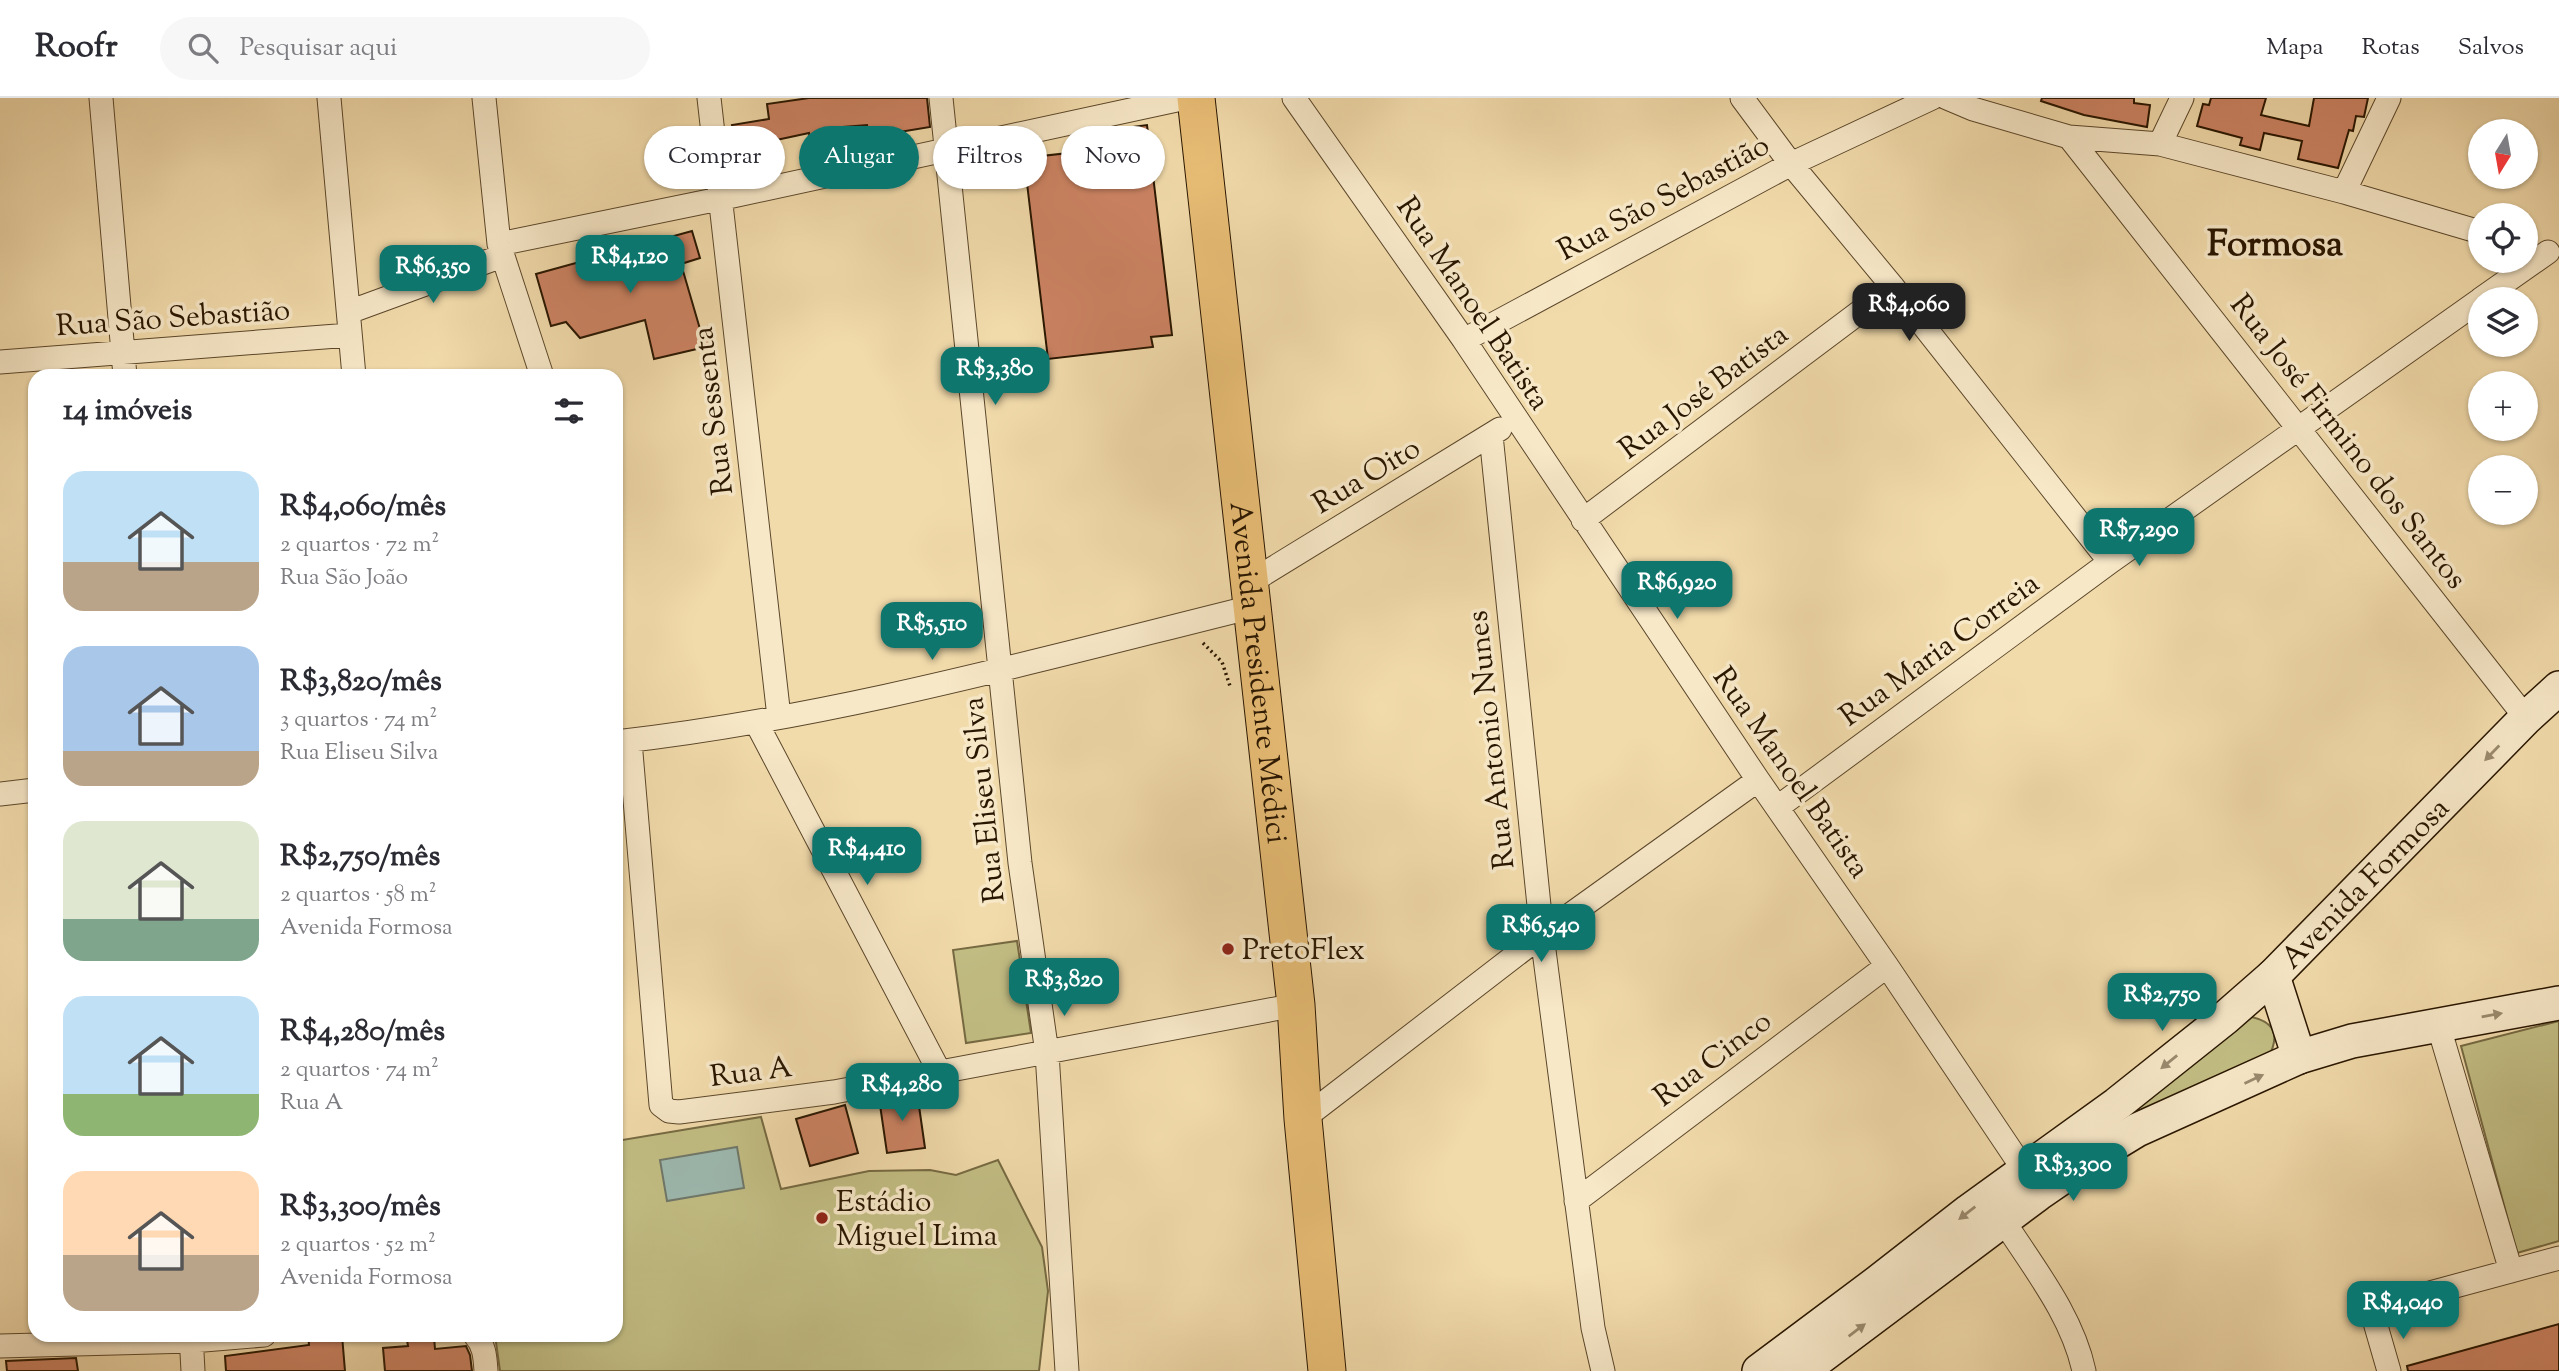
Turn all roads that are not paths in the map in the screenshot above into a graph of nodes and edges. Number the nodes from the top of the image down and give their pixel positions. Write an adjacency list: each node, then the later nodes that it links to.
1 (101, 98): 32 (street)
2 (329, 98): 30 (street)
3 (484, 98): 25 (street)
4 (709, 98): 23 (street, Rua Sessenta)
5 (941, 98): 15 (street, Rua Eliseu Silva)
6 (1186, 98): 16 (street, Rua São Sebastião)
7 (1196, 98): 42 (main road, Avenida Presidente Médici)
8 (1294, 98): 31 (street, Rua Manoel Batista)
9 (1742, 98): 20 (street)
10 (1932, 98): 20 (street, Rua São Sebastião)
11 (1947, 98): 14 (street)
12 (2182, 98): 18 (street)
13 (2389, 98): 22 (street)
14 (1975, 103): 17 (street)
15 (944, 126)
16 (1047, 127)
17 (2069, 137): 18 (street); 38 (street, Rua José Firmino dos Santos)
18 (2160, 144): 22 (street)
19 (933, 151): 23 (street, Rua São Sebastião)
20 (1791, 164): 27 (street); 31 (street, Rua São Sebastião)
21 (950, 189): 43 (street, Rua Eliseu Silva)
22 (2344, 192): 24 (street)
23 (719, 199): 25 (street, Rua São Sebastião); 45 (street, Rua Sessenta)
24 (2468, 228)
25 (500, 250): 30 (street, Rua São Sebastião); 36 (street)
26 (2553, 253): 28 (street, Rua Maria Correia)
27 (1893, 287): 40 (street, Rua José Batista); 41 (street)
28 (2500, 287)
29 (2468, 308): 38 (street, Rua Maria Correia)
30 (350, 324): 32 (street, Rua São Sebastião); 35 (street)
31 (1464, 340): 37 (street, Rua Manoel Batista)
32 (124, 353): 33 (street, Rua São Sebastião); 34 (street)
33 (0, 362)
34 (125, 369)
35 (353, 369)
36 (540, 369)
37 (1515, 419): 39 (street, Rua Oito); 40 (street, Rua Manoel Batista)
38 (2298, 427): 41 (street, Rua Maria Correia); 46 (street, Rua José Firmino dos Santos)
39 (1491, 435): 42 (street, Rua Oito); 54 (street, Rua Antonio Nunes)
40 (1583, 520): 50 (street, Rua Manoel Batista)
41 (2110, 562): 53 (street, Rua Maria Correia)
42 (1250, 595): 43 (street, Rua Oito); 58 (main road, Avenida Presidente Médici)
43 (1000, 670): 45 (street, Rua Oito); 60 (street, Rua Eliseu Silva)
44 (2559, 688): 46 (main road, Avenida Formosa)
45 (779, 717): 47 (street, Rua Oito)
46 (2526, 718): 56 (main road, Avenida Formosa, one-way to 56)
47 (756, 722): 48 (street, Rua Oito); 62 (street)
48 (623, 738)
49 (623, 765): 62 (street, Rua A)
50 (1758, 780): 53 (street, Rua Manoel Batista); 54 (street)
51 (28, 791): 52 (street)
52 (0, 794)
53 (1778, 807): 55 (street, Rua Manoel Batista)
54 (1542, 935): 64 (street); 67 (street, Rua Antonio Nunes)
55 (1887, 966): 66 (street, Rua Manoel Batista); 67 (street, Rua Cinco)
56 (2273, 976): 61 (main road); 63 (main road, Avenida Formosa, one-way to 63)
57 (2559, 1003): 59 (main road, one-way to 57)
58 (1296, 1005): 60 (street, Rua A); 64 (main road, Avenida Presidente Médici)
59 (2438, 1024): 61 (main road); 71 (street)
60 (1047, 1054): 62 (street, Rua A); 78 (street, Rua Eliseu Silva)
61 (2299, 1057): 65 (main road, one-way to 61)
62 (940, 1073)
63 (2117, 1104): 65 (main road); 66 (main road, Avenida Formosa)
64 (1303, 1119): 69 (main road, Avenida Presidente Médici)
65 (2137, 1130): 68 (main road)
66 (2024, 1170): 82 (main road, Avenida Formosa, one-way to 82)
67 (1576, 1201): 81 (street, Rua Antonio Nunes)
68 (2003, 1220): 83 (main road, one-way to 68); 84 (street)
69 (1315, 1248): 79 (main road, Avenida Presidente Médici); 80 (main road, Avenida Presidente Médici)
70 (2559, 1258): 71 (street)
71 (2511, 1271): 85 (street)
72 (96, 1342): 75 (street)
73 (191, 1342): 76 (street)
74 (480, 1342): 77 (street)
75 (0, 1346)
76 (193, 1371)
77 (486, 1371)
78 (1067, 1371)
79 (1315, 1371)
80 (1327, 1371)
81 (1602, 1371)
82 (1759, 1371)
83 (1802, 1371)
84 (2084, 1371)
85 (2389, 1371)

